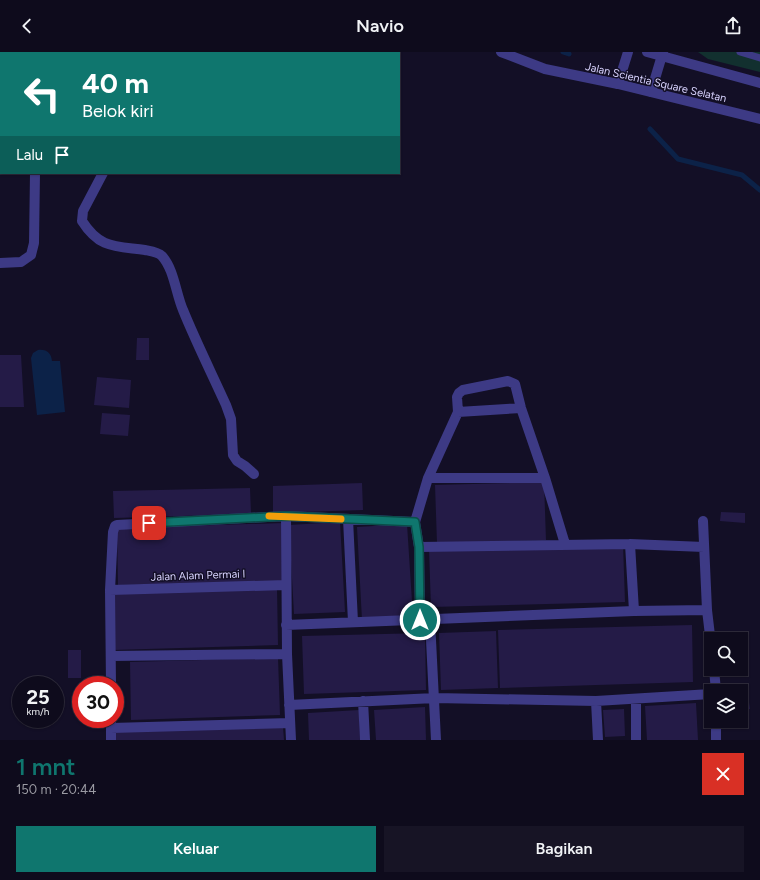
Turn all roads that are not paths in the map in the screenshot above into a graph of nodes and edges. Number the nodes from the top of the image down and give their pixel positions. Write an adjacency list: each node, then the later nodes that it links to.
1 (501, 52): 8 (street, Jalan Scientia Square Selatan)
2 (628, 52): 8 (street)
3 (647, 52): 5 (street)
4 (740, 52): 6 (lane)
5 (662, 54): 7 (street); 9 (street)
6 (760, 58)
7 (760, 83)
8 (618, 84): 9 (street, Jalan Scientia Square Selatan)
9 (651, 92): 10 (street, Jalan Scientia Square Selatan)
10 (760, 119)
11 (35, 174): 13 (street)
12 (102, 174): 16 (street)
13 (0, 262)
14 (521, 408): 15 (street); 15 (street); 18 (street)
15 (458, 412): 17 (street)
16 (254, 474)
17 (428, 478): 18 (street); 22 (street)
18 (545, 478): 23 (street)
19 (286, 516): 20 (street); 27 (street); 28 (street)
20 (348, 519): 22 (street); 33 (street)
21 (702, 521): 26 (street)
22 (415, 522): 25 (street)
23 (565, 544): 24 (street); 25 (street)
24 (630, 544): 26 (street); 30 (street)
25 (419, 547): 31 (street)
26 (704, 547): 29 (street)
27 (286, 585): 28 (street, Jalan Alam Permai I); 34 (street)
28 (110, 590): 37 (street)
29 (707, 610): 30 (street); 35 (street)
30 (634, 611): 32 (street)
31 (420, 620): 32 (street); 33 (street)
32 (430, 620): 40 (street)
33 (352, 622): 34 (street)
34 (286, 625): 36 (street)
35 (710, 632)
36 (287, 654): 37 (street); 44 (street)
37 (111, 656): 38 (street)
38 (111, 676)
39 (704, 694): 41 (street)
40 (435, 698): 42 (street); 43 (street); 52 (street)
41 (636, 699): 42 (street); 54 (street)
42 (596, 700): 53 (street)
43 (363, 701): 44 (street); 51 (street)
44 (289, 705): 46 (street)
45 (124, 723): 46 (street)
46 (290, 724): 50 (street)
47 (111, 728): 49 (street)
48 (716, 728): 55 (street)
49 (111, 740)
50 (291, 740)
51 (365, 740)
52 (436, 740)
53 (598, 740)
54 (636, 740)
55 (716, 740)

